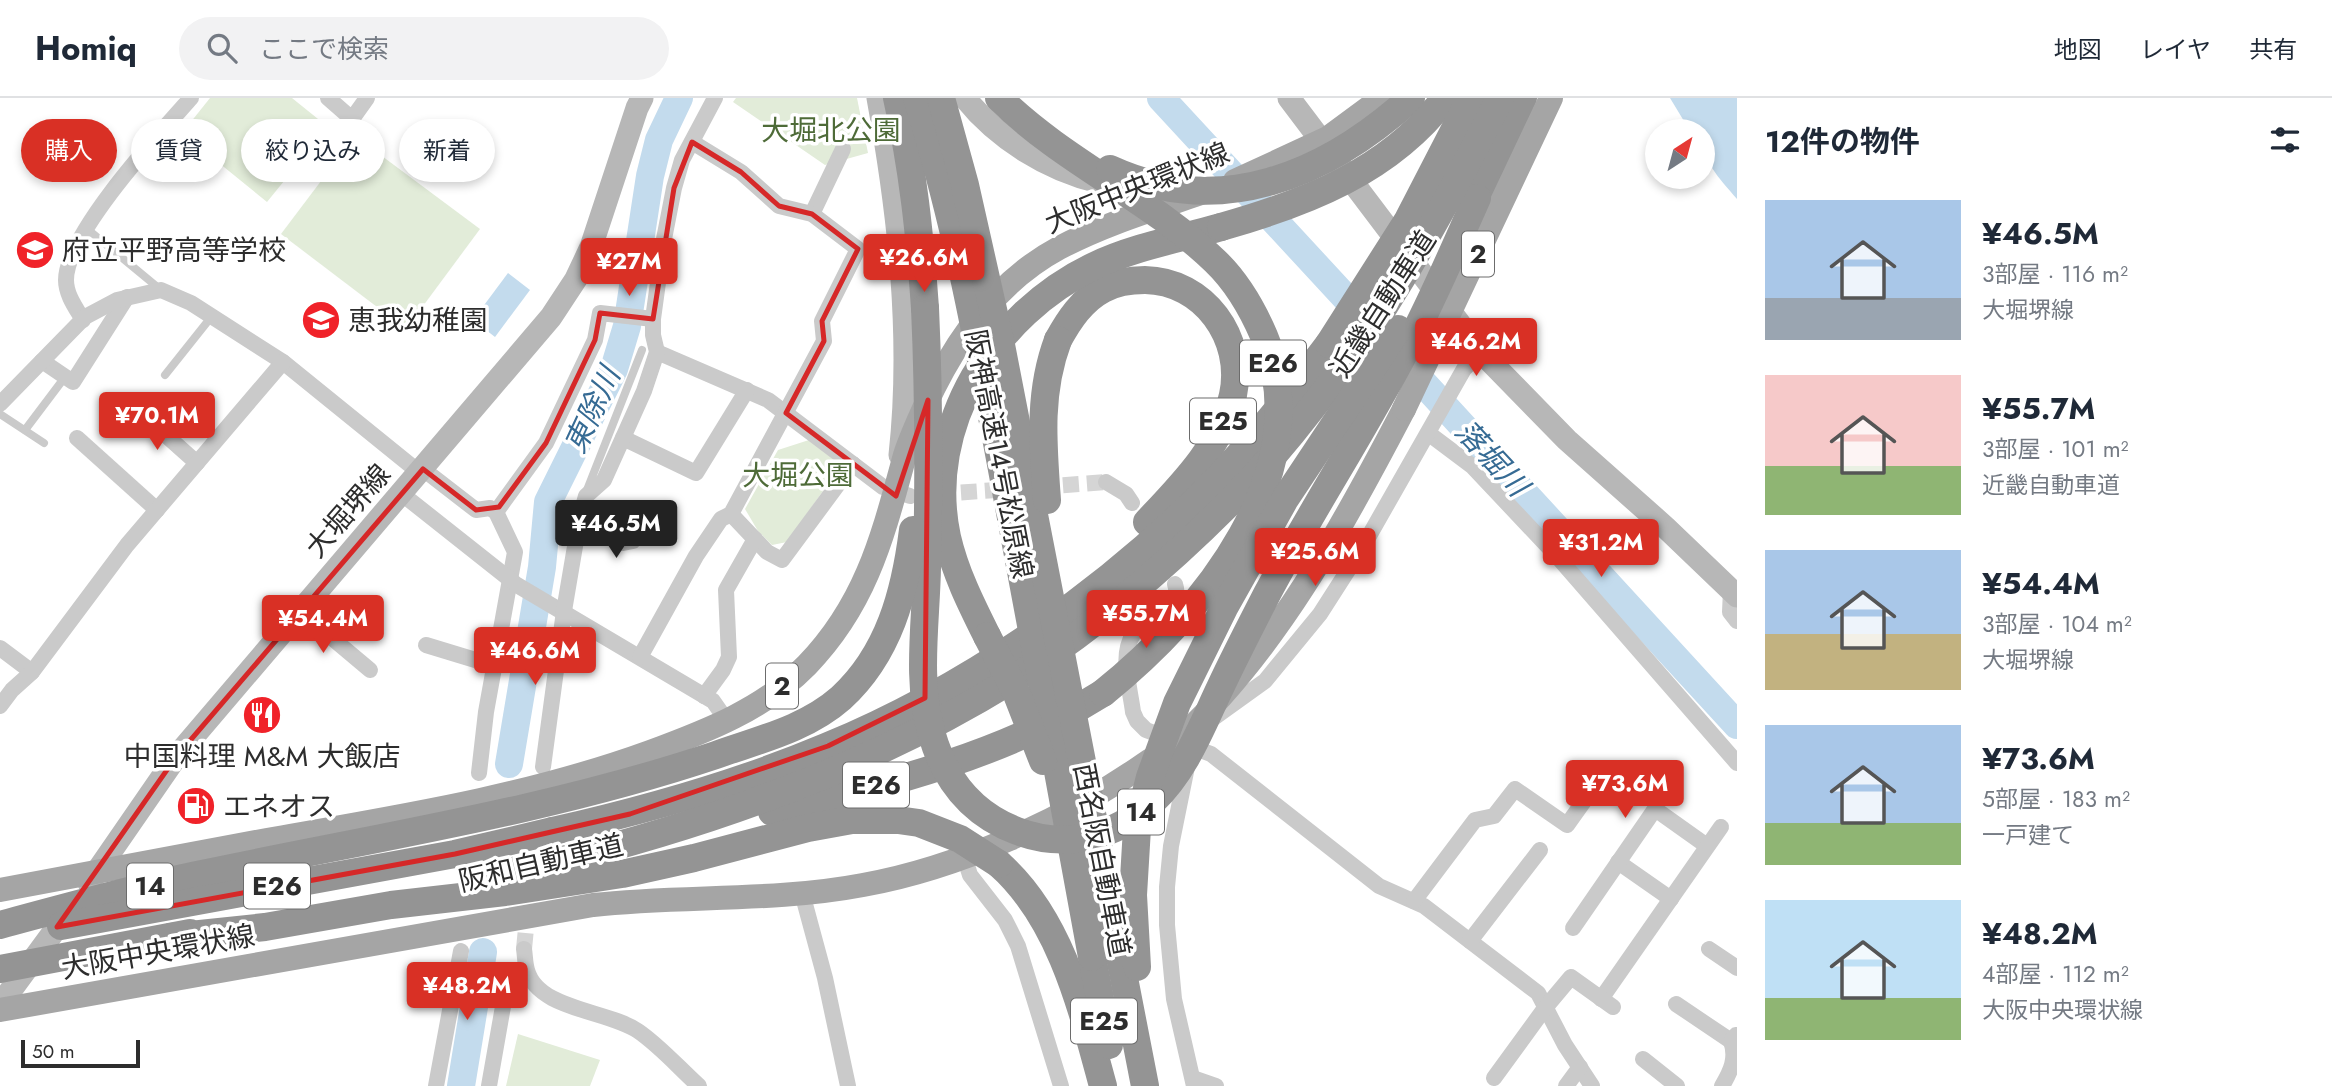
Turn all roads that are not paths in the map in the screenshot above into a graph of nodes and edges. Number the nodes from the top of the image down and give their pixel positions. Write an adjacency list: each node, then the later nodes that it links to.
1 (191, 98): 26 (street)
2 (328, 98): 3 (street)
3 (367, 98)
4 (642, 98): 52 (main road, 大堀堺線)
5 (715, 98): 21 (street)
6 (878, 98): 55 (main road)
7 (897, 98): 29 (highway, 14)
8 (918, 98): 70 (highway, 阪神高速14号松原線, bridge)
9 (941, 98): 70 (highway, 阪神高速14号松原線, bridge)
10 (965, 98): 23 (main road)
11 (999, 98): 20 (highway, E26, bridge)
12 (1289, 98): 35 (main road)
13 (1382, 98): 23 (main road, 大阪中央環状線 / 2, bridge)
14 (1411, 98): 20 (highway, E26, bridge)
15 (1445, 98): 97 (highway, bridge)
16 (1471, 98): 34 (highway, 近畿自動車道 / E26, bridge)
17 (1500, 98): 34 (highway, 近畿自動車道 / E26, bridge)
18 (1523, 98): 24 (highway, E25)
19 (1551, 98): 80 (main road, 大阪中央環状線 / 2, bridge)
20 (1025, 122): 87 (highway, E26, bridge)
21 (692, 142): 25 (street); 31 (street)
22 (843, 149): 25 (street)
23 (1231, 183): 55 (main road, 大阪中央環状線 / 2)
24 (1477, 198): 29 (highway, 14, bridge); 125 (highway, E25, bridge)
25 (811, 214): 44 (street)
26 (86, 228): 27 (lane); 32 (street)
27 (161, 290): 28 (street); 30 (street)
28 (127, 297): 32 (street); 39 (street)
29 (925, 309): 98 (highway, 14, bridge)
30 (212, 316): 37 (street); 38 (lane)
31 (653, 319): 33 (street); 59 (street)
32 (83, 320): 36 (street)
33 (650, 351): 40 (street); 48 (street); 56 (lane)
34 (1340, 351): 70 (highway, 近畿自動車道 / E26)
35 (1482, 352): 45 (street); 66 (main road)
36 (42, 361): 39 (street); 41 (street)
37 (283, 362): 50 (street); 52 (street)
38 (165, 375)
39 (65, 377): 46 (lane)
40 (747, 390): 44 (street); 48 (street)
41 (0, 404)
42 (0, 414): 46 (lane)
43 (142, 414): 50 (street)
44 (786, 414): 51 (street); 60 (street)
45 (1432, 426): 80 (street); 81 (street)
46 (25, 430): 49 (lane)
47 (77, 438): 58 (street)
48 (623, 438): 56 (street)
49 (44, 443)
50 (197, 463): 58 (street)
51 (853, 464): 55 (street); 63 (street)
52 (421, 471): 54 (main road, 大堀堺線); 59 (street)
53 (1106, 482): 57 (street)
54 (402, 494): 64 (street); 68 (main road, 大堀堺線)
55 (903, 495): 79 (main road, 大阪中央環状線 / 2)
56 (586, 496): 61 (street)
57 (1132, 503)
58 (157, 510): 76 (street)
59 (496, 512): 64 (street)
60 (731, 514): 63 (street); 73 (street)
61 (580, 517): 62 (street); 67 (street)
62 (642, 526)
63 (755, 539): 77 (street)
64 (514, 583): 67 (street); 74 (street)
65 (1175, 584): 80 (street)
66 (1734, 593): 69 (street)
67 (564, 611): 73 (street); 82 (street)
68 (301, 612): 75 (street); 92 (main road, 大堀堺線)
69 (1737, 621)
70 (1040, 641): 84 (highway, 西名阪自動車道 / E25, bridge); 84 (highway, E25, bridge); 87 (highway, 阪和自動車道 / E26); 97 (highway, 西名阪自動車道 / E25, bridge); 101 (highway, 阪和自動車道 / E26, bridge)
71 (426, 645): 74 (street)
72 (0, 648): 76 (street)
73 (640, 657): 77 (street)
74 (495, 666): 83 (street)
75 (370, 670)
76 (32, 672): 78 (street)
77 (704, 696): 79 (street)
78 (0, 706)
79 (727, 721): 92 (main road, 大阪中央環状線 / 2)
80 (1176, 742): 90 (main road, 大阪中央環状線 / 2); 96 (street); 116 (street)
81 (1737, 762)
82 (543, 766)
83 (479, 773)
84 (1086, 776): 124 (highway, 西名阪自動車道 / E25, bridge)
85 (1617, 792): 96 (street)
86 (1721, 827): 88 (street)
87 (636, 842): 100 (highway, 阪和自動車道 / E26, bridge)
88 (1707, 846): 91 (street); 95 (street)
89 (1540, 850): 102 (street)
90 (964, 856): 94 (main road, 大阪中央環状線 / 2); 121 (street)
91 (1618, 862): 95 (street); 99 (street)
92 (96, 872): 93 (main road, 大阪中央環状線 / 2); 110 (main road, 大堀堺線)
93 (0, 890)
94 (802, 893): 110 (main road, 大阪中央環状線 / 2); 120 (street)
95 (1671, 898): 111 (street)
96 (1414, 901): 102 (street)
97 (1082, 902): 123 (highway, 西名阪自動車道 / E25, bridge)
98 (0, 925)
99 (1573, 929)
100 (171, 937): 107 (highway, 阪和自動車道 / E26, bridge); 122 (highway, E26, bridge)
101 (0, 938)
102 (1470, 941): 111 (street)
103 (524, 948): 108 (street)
104 (1709, 949): 106 (street)
105 (461, 951): 117 (street)
106 (1737, 968)
107 (0, 969)
108 (527, 972): 118 (street); 119 (street)
109 (1675, 1004): 112 (street)
110 (0, 1007)
111 (1545, 1008): 114 (street); 115 (street)
112 (1734, 1037): 130 (street)
113 (1643, 1059): 129 (street)
114 (1580, 1067): 127 (street); 128 (street)
115 (1494, 1078)
116 (1193, 1082): 126 (street)
117 (436, 1086)
118 (489, 1086)
119 (699, 1086)
120 (848, 1086)
121 (1061, 1086)
122 (1103, 1086)
123 (1116, 1086)
124 (1145, 1086)
125 (1152, 1086)
126 (1216, 1086)
127 (1566, 1086)
128 (1592, 1086)
129 (1677, 1086)
130 (1722, 1086)

